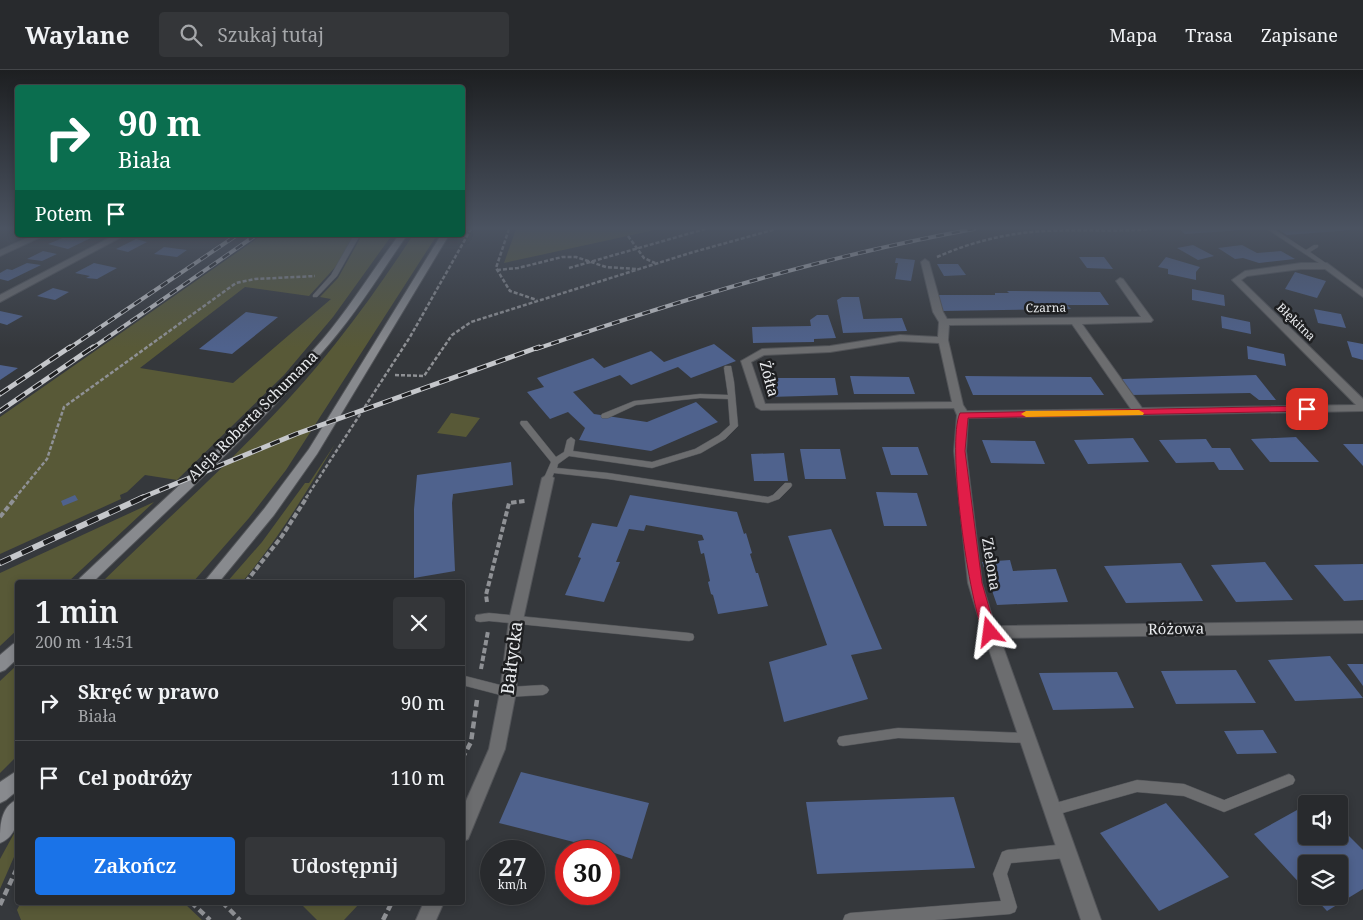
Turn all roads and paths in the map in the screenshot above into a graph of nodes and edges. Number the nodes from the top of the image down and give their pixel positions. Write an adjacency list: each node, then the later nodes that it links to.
1 (57, 269): 17 (street)
2 (332, 269): 34 (path)
3 (337, 269): 16 (lane)
4 (380, 269): 35 (main road, Aleja Roberta Schumana)
5 (424, 269): 36 (main road)
6 (449, 269): 37 (path)
7 (511, 269): 13 (path)
8 (633, 269): 9 (path)
9 (638, 269): 18 (path)
10 (927, 269): 20 (street, Zielona)
11 (1281, 269): 25 (street, Błękitna)
12 (1330, 269): 15 (street)
13 (498, 270): 18 (path)
14 (1120, 281): 19 (street, Czarna)
15 (1363, 294)
16 (315, 296)
17 (0, 299)
18 (537, 300): 23 (path)
19 (1075, 321): 20 (street, Czarna); 27 (street)
20 (944, 322): 21 (street, Zielona)
21 (943, 340): 26 (street, Zielona); 26 (street, Żółta)
22 (728, 368): 24 (lane)
23 (395, 375)
24 (730, 397): 28 (lane); 31 (lane)
25 (1363, 406): 27 (street)
26 (961, 410): 27 (street); 41 (street, Zielona)
27 (1140, 413)
28 (605, 416)
29 (524, 423): 32 (lane)
30 (571, 440): 31 (lane)
31 (568, 453): 32 (lane)
32 (551, 470): 33 (lane); 39 (street, Bałtycka)
33 (788, 485)
34 (0, 517)
35 (87, 580)
36 (213, 580)
37 (248, 580)
38 (480, 618): 39 (lane)
39 (516, 620): 42 (lane); 47 (street, Bałtycka)
40 (1363, 627): 41 (street, Różowa)
41 (990, 632): 48 (street, Zielona)
42 (689, 637)
43 (15, 651): 44 (main road)
44 (0, 665)
45 (465, 680): 47 (lane)
46 (543, 690): 47 (lane)
47 (508, 692): 55 (street, Bałtycka)
48 (1027, 738): 49 (lane); 53 (street, Zielona)
49 (842, 741)
50 (1289, 780): 53 (lane)
51 (15, 781): 52 (main road)
52 (0, 794)
53 (1052, 810): 57 (street, Zielona)
54 (15, 812): 56 (main road)
55 (465, 826)
56 (0, 834)
57 (1067, 851): 68 (lane); 69 (street, Zielona)
58 (15, 872): 59 (path)
59 (0, 905)
60 (194, 905): 64 (path)
61 (225, 905): 65 (path)
62 (390, 905): 66 (path)
63 (433, 905): 67 (street)
64 (210, 920)
65 (240, 920)
66 (383, 920)
67 (426, 920)
68 (850, 920)
69 (1091, 920)

